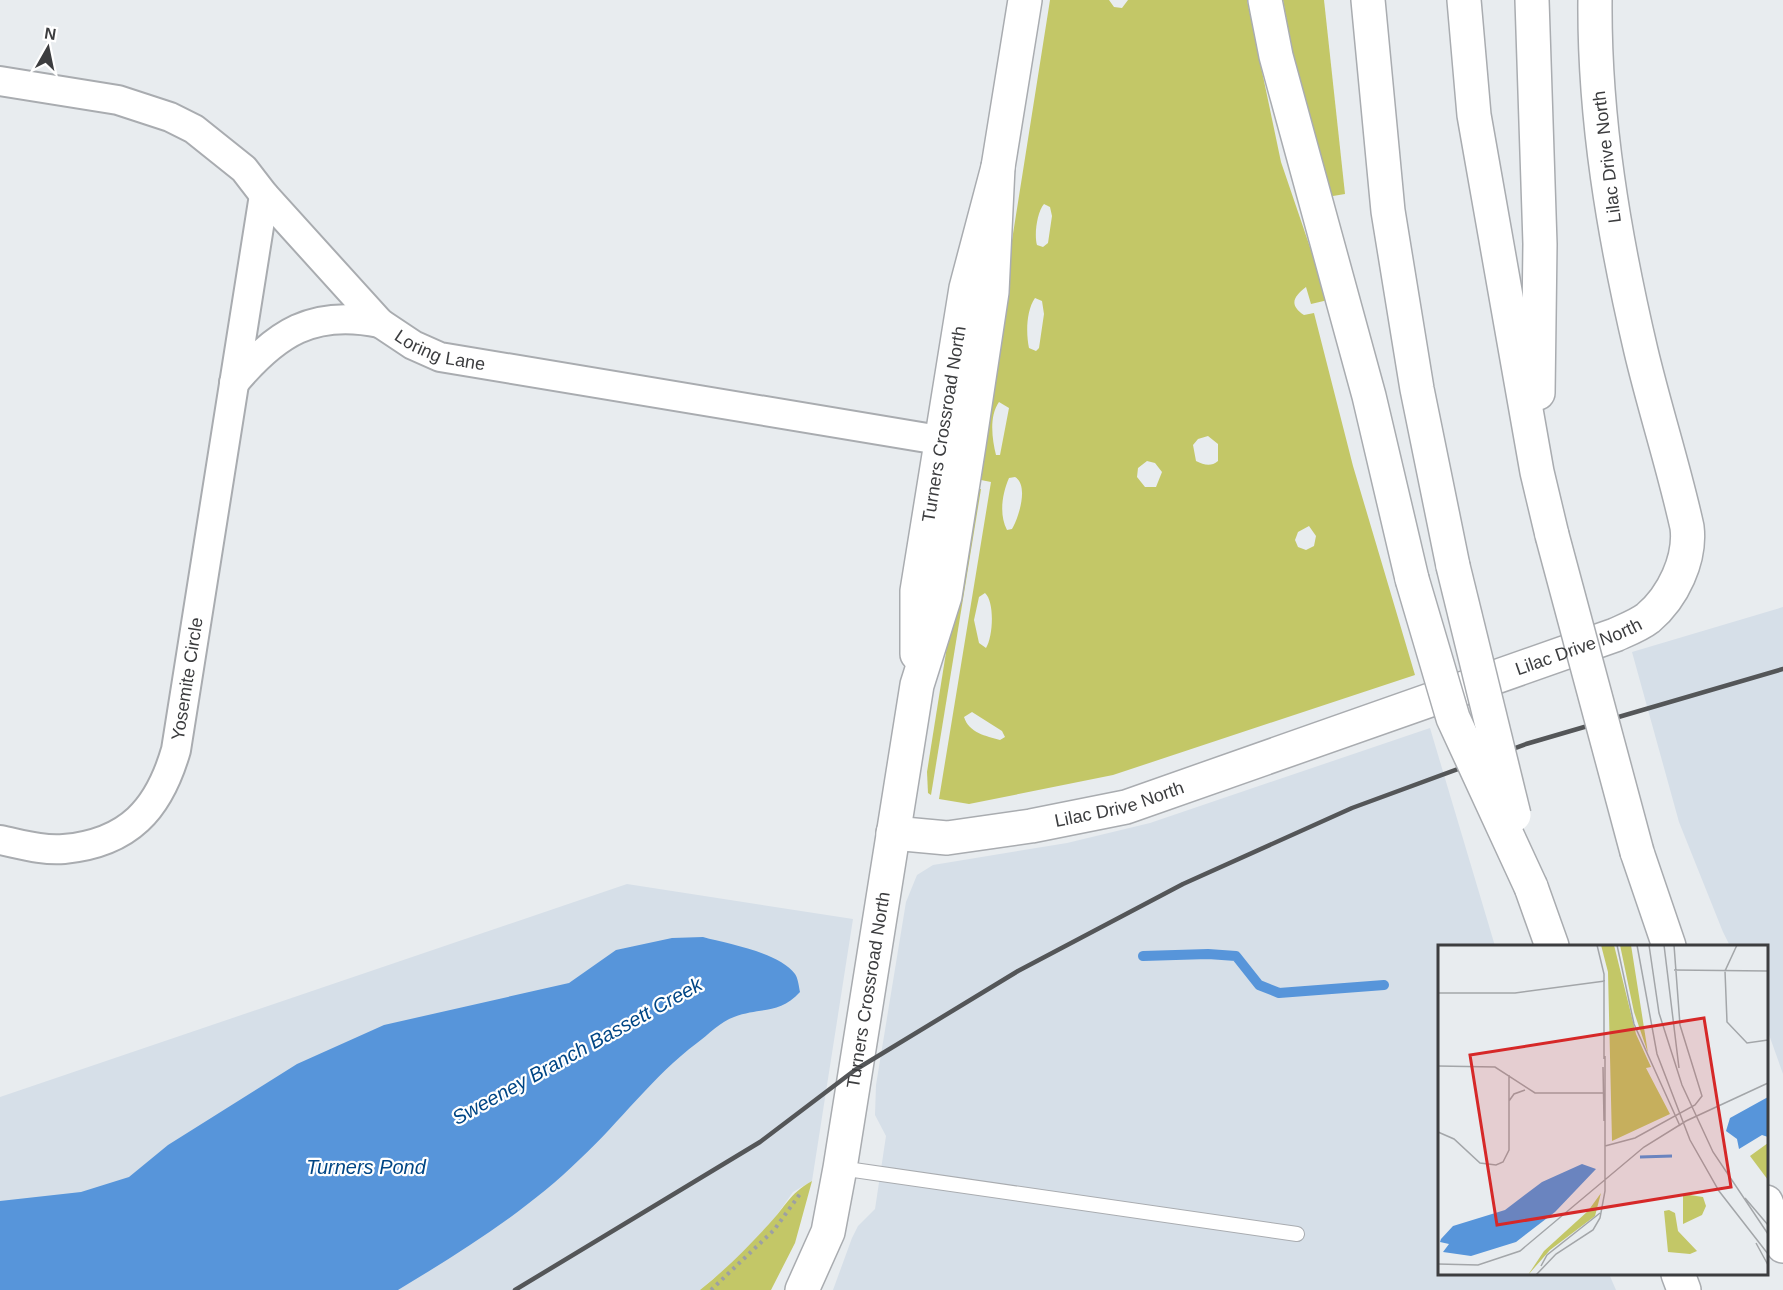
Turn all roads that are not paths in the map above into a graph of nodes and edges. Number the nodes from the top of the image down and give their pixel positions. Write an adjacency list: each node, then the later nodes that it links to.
1 (1025, 0): 11 (main road, Turners Crossroad North)
2 (1265, 0): 15 (main road, bridge)
3 (1368, 0): 15 (main road, bridge)
4 (1464, 0): 12 (main road)
5 (1532, 0): 12 (main road)
6 (1595, 0): 13 (main road, Lilac Drive North)
7 (0, 81): 8 (street, Loring Lane)
8 (264, 195): 9 (street, Loring Lane); 10 (street, Yosemite Circle)
9 (380, 323): 10 (street); 11 (street, Loring Lane)
10 (234, 383): 14 (street, Yosemite Circle)
11 (955, 442): 13 (main road, Turners Crossroad North)
12 (1537, 472): 17 (main road, bridge)
13 (893, 833): 18 (main road, Turners Crossroad North)
14 (0, 840)
15 (1531, 886): 16 (main road)
16 (1552, 945)
17 (1669, 945)
18 (840, 1168): 22 (lane); 25 (main road, Turners Crossroad North)
19 (1768, 1187): 21 (main road)
20 (1768, 1205): 23 (main road)
21 (1783, 1214)
22 (1297, 1234)
23 (1783, 1246)
24 (1678, 1275): 26 (main road)
25 (802, 1290)
26 (1684, 1290)

